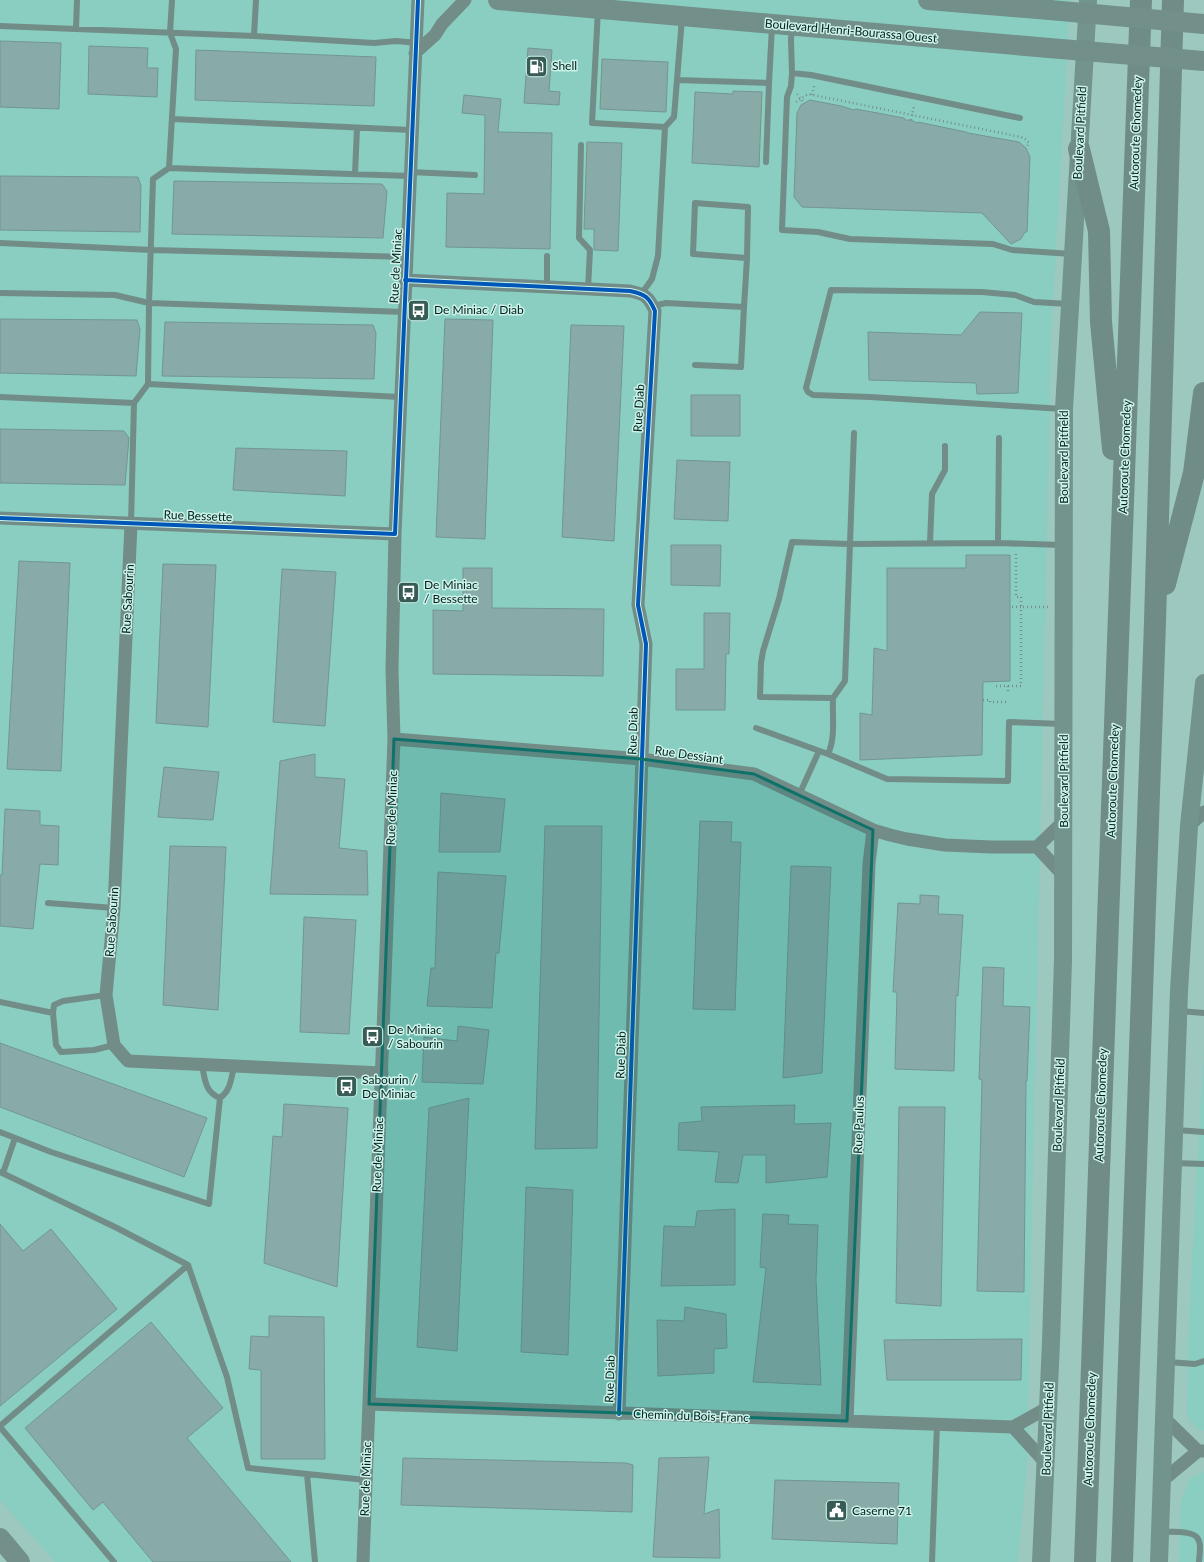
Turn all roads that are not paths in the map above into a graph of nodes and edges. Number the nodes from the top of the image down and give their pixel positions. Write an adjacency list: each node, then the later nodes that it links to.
1 (77, 0): 17 (lane)
2 (172, 0): 18 (lane)
3 (256, 0): 19 (lane)
4 (418, 0): 20 (street, Rue de Miniac)
5 (465, 0): 20 (street)
6 (498, 0): 11 (main road, Boulevard Henri-Bourassa Ouest)
7 (928, 0): 13 (main road, bridge)
8 (1088, 0): 31 (main road, Boulevard Pitfield)
9 (1140, 0): 65 (highway, Autoroute Chomedey)
10 (1173, 0): 71 (highway)
11 (598, 9): 12 (main road, Boulevard Henri-Bourassa Ouest); 27 (lane)
12 (682, 16): 14 (main road, Boulevard Henri-Bourassa Ouest); 23 (lane)
13 (1204, 24)
14 (772, 25): 16 (main road, Boulevard Henri-Bourassa Ouest); 24 (lane)
15 (0, 26): 17 (lane)
16 (793, 26): 21 (main road, Boulevard Henri-Bourassa Ouest, bridge); 22 (lane)
17 (76, 29): 18 (lane)
18 (170, 33): 19 (lane); 26 (lane)
19 (254, 36): 20 (lane)
20 (419, 47): 29 (street, Rue de Miniac)
21 (1204, 61)
22 (792, 73): 25 (lane); 39 (lane)
23 (678, 80): 24 (lane); 27 (lane)
24 (770, 83): 32 (lane)
25 (1020, 118)
26 (172, 119): 28 (lane); 33 (lane)
27 (666, 127): 47 (lane)
28 (357, 128): 29 (lane); 34 (lane)
29 (412, 130): 35 (street, Rue de Miniac)
30 (581, 145): 45 (lane)
31 (1079, 149): 39 (main road, Boulevard Pitfield); 65 (highway)
32 (766, 162)
33 (169, 168): 34 (lane); 38 (lane)
34 (355, 174): 35 (lane)
35 (410, 174): 36 (lane); 41 (street, Rue de Miniac)
36 (475, 175)
37 (0, 243): 38 (lane)
38 (152, 250): 41 (lane); 48 (lane)
39 (1073, 254): 49 (main road, Boulevard Pitfield)
40 (548, 256): 44 (lane)
41 (406, 257): 43 (street, Rue de Miniac)
42 (747, 258): 42 (lane); 51 (lane)
43 (405, 280): 44 (street); 52 (street, Rue de Miniac)
44 (547, 287): 45 (street)
45 (588, 289): 47 (street)
46 (0, 293): 48 (lane)
47 (642, 293): 50 (street)
48 (149, 303): 52 (lane); 54 (lane)
49 (1070, 304): 59 (main road, Boulevard Pitfield); 59 (lane)
50 (653, 306): 51 (lane); 79 (street, Rue Diab)
51 (744, 307): 53 (lane)
52 (404, 312): 57 (street, Rue de Miniac)
53 (695, 365)
54 (148, 384): 57 (lane); 58 (lane)
55 (1204, 393): 71 (highway)
56 (0, 397): 58 (lane)
57 (400, 397): 66 (street, Rue de Miniac)
58 (134, 403): 64 (lane)
59 (1064, 409): 70 (main road, Boulevard Pitfield)
60 (854, 433): 69 (lane)
61 (999, 438): 68 (lane)
62 (946, 446): 67 (lane)
63 (0, 518): 64 (street, Rue Bessette)
64 (131, 524): 66 (street, Rue Bessette); 89 (street, Rue Sabourin)
65 (1122, 533): 131 (highway, Autoroute Chomedey)
66 (395, 534): 76 (street, Rue de Miniac)
67 (930, 543): 68 (lane); 69 (lane)
68 (998, 543): 70 (lane)
69 (849, 544): 73 (lane); 73 (lane)
70 (1064, 545): 74 (main road, Boulevard Pitfield)
71 (1155, 622): 132 (highway)
72 (1204, 683): 80 (main road)
73 (832, 698): 78 (lane)
74 (1064, 724): 78 (lane); 83 (main road, Boulevard Pitfield)
75 (756, 728): 77 (lane)
76 (394, 739): 79 (street, Rue Dessiant); 98 (street, Rue de Miniac)
77 (819, 751): 78 (lane); 81 (lane)
78 (828, 754)
79 (642, 759): 81 (street, Rue Dessiant); 112 (street, Rue Diab)
80 (1200, 766): 84 (main road)
81 (799, 795): 85 (street, Rue Dessiant)
82 (1204, 812): 84 (street)
83 (1064, 821): 86 (street); 87 (main road, Boulevard Pitfield)
84 (1189, 826): 92 (main road)
85 (873, 830): 86 (street, Rue Dessiant); 114 (street, Rue Paulus)
86 (1038, 847): 87 (street)
87 (1064, 876): 111 (main road, Boulevard Pitfield)
88 (48, 903): 89 (lane)
89 (114, 908): 90 (street, Rue Sabourin)
90 (106, 995): 93 (lane); 95 (street, Rue Sabourin)
91 (0, 1002): 93 (lane)
92 (1179, 1011): 94 (lane); 100 (main road)
93 (53, 1013): 95 (lane)
94 (1204, 1013)
95 (114, 1045): 96 (street)
96 (202, 1065): 97 (street); 99 (lane)
97 (234, 1066): 98 (street); 99 (lane)
98 (382, 1073): 110 (street, Rue de Miniac)
99 (220, 1098): 103 (lane)
100 (1175, 1130): 102 (lane); 104 (main road)
101 (0, 1132): 103 (lane)
102 (1204, 1132)
103 (15, 1138): 106 (lane)
104 (1173, 1163): 105 (lane); 109 (main road)
105 (1204, 1164)
106 (1, 1173): 107 (lane)
107 (188, 1265): 116 (lane); 120 (lane)
108 (1204, 1361): 109 (lane)
109 (1166, 1362): 113 (main road)
110 (369, 1404): 112 (street, Chemin du Bois-Franc); 121 (street, Rue de Miniac)
111 (1049, 1407): 117 (street); 119 (main road, Boulevard Pitfield)
112 (619, 1414): 114 (street, Chemin du Bois-Franc)
113 (1164, 1418): 118 (street); 122 (main road)
114 (848, 1421): 115 (street, Chemin du Bois-Franc)
115 (937, 1424): 117 (street, Chemin du Bois-Franc); 129 (lane)
116 (0, 1426): 126 (lane)
117 (1013, 1427): 119 (street)
118 (1201, 1451): 122 (street)
119 (1046, 1463): 130 (main road, Boulevard Pitfield)
120 (307, 1474): 121 (lane); 127 (lane)
121 (366, 1480): 128 (street, Rue de Miniac)
122 (1162, 1481): 123 (main road)
123 (1160, 1532): 133 (main road); 134 (lane)
124 (0, 1538): 125 (main road)
125 (20, 1562)
126 (114, 1562)
127 (315, 1562)
128 (363, 1562)
129 (932, 1562)
130 (1042, 1562)
131 (1085, 1562)
132 (1122, 1562)
133 (1159, 1562)
134 (1199, 1562)

